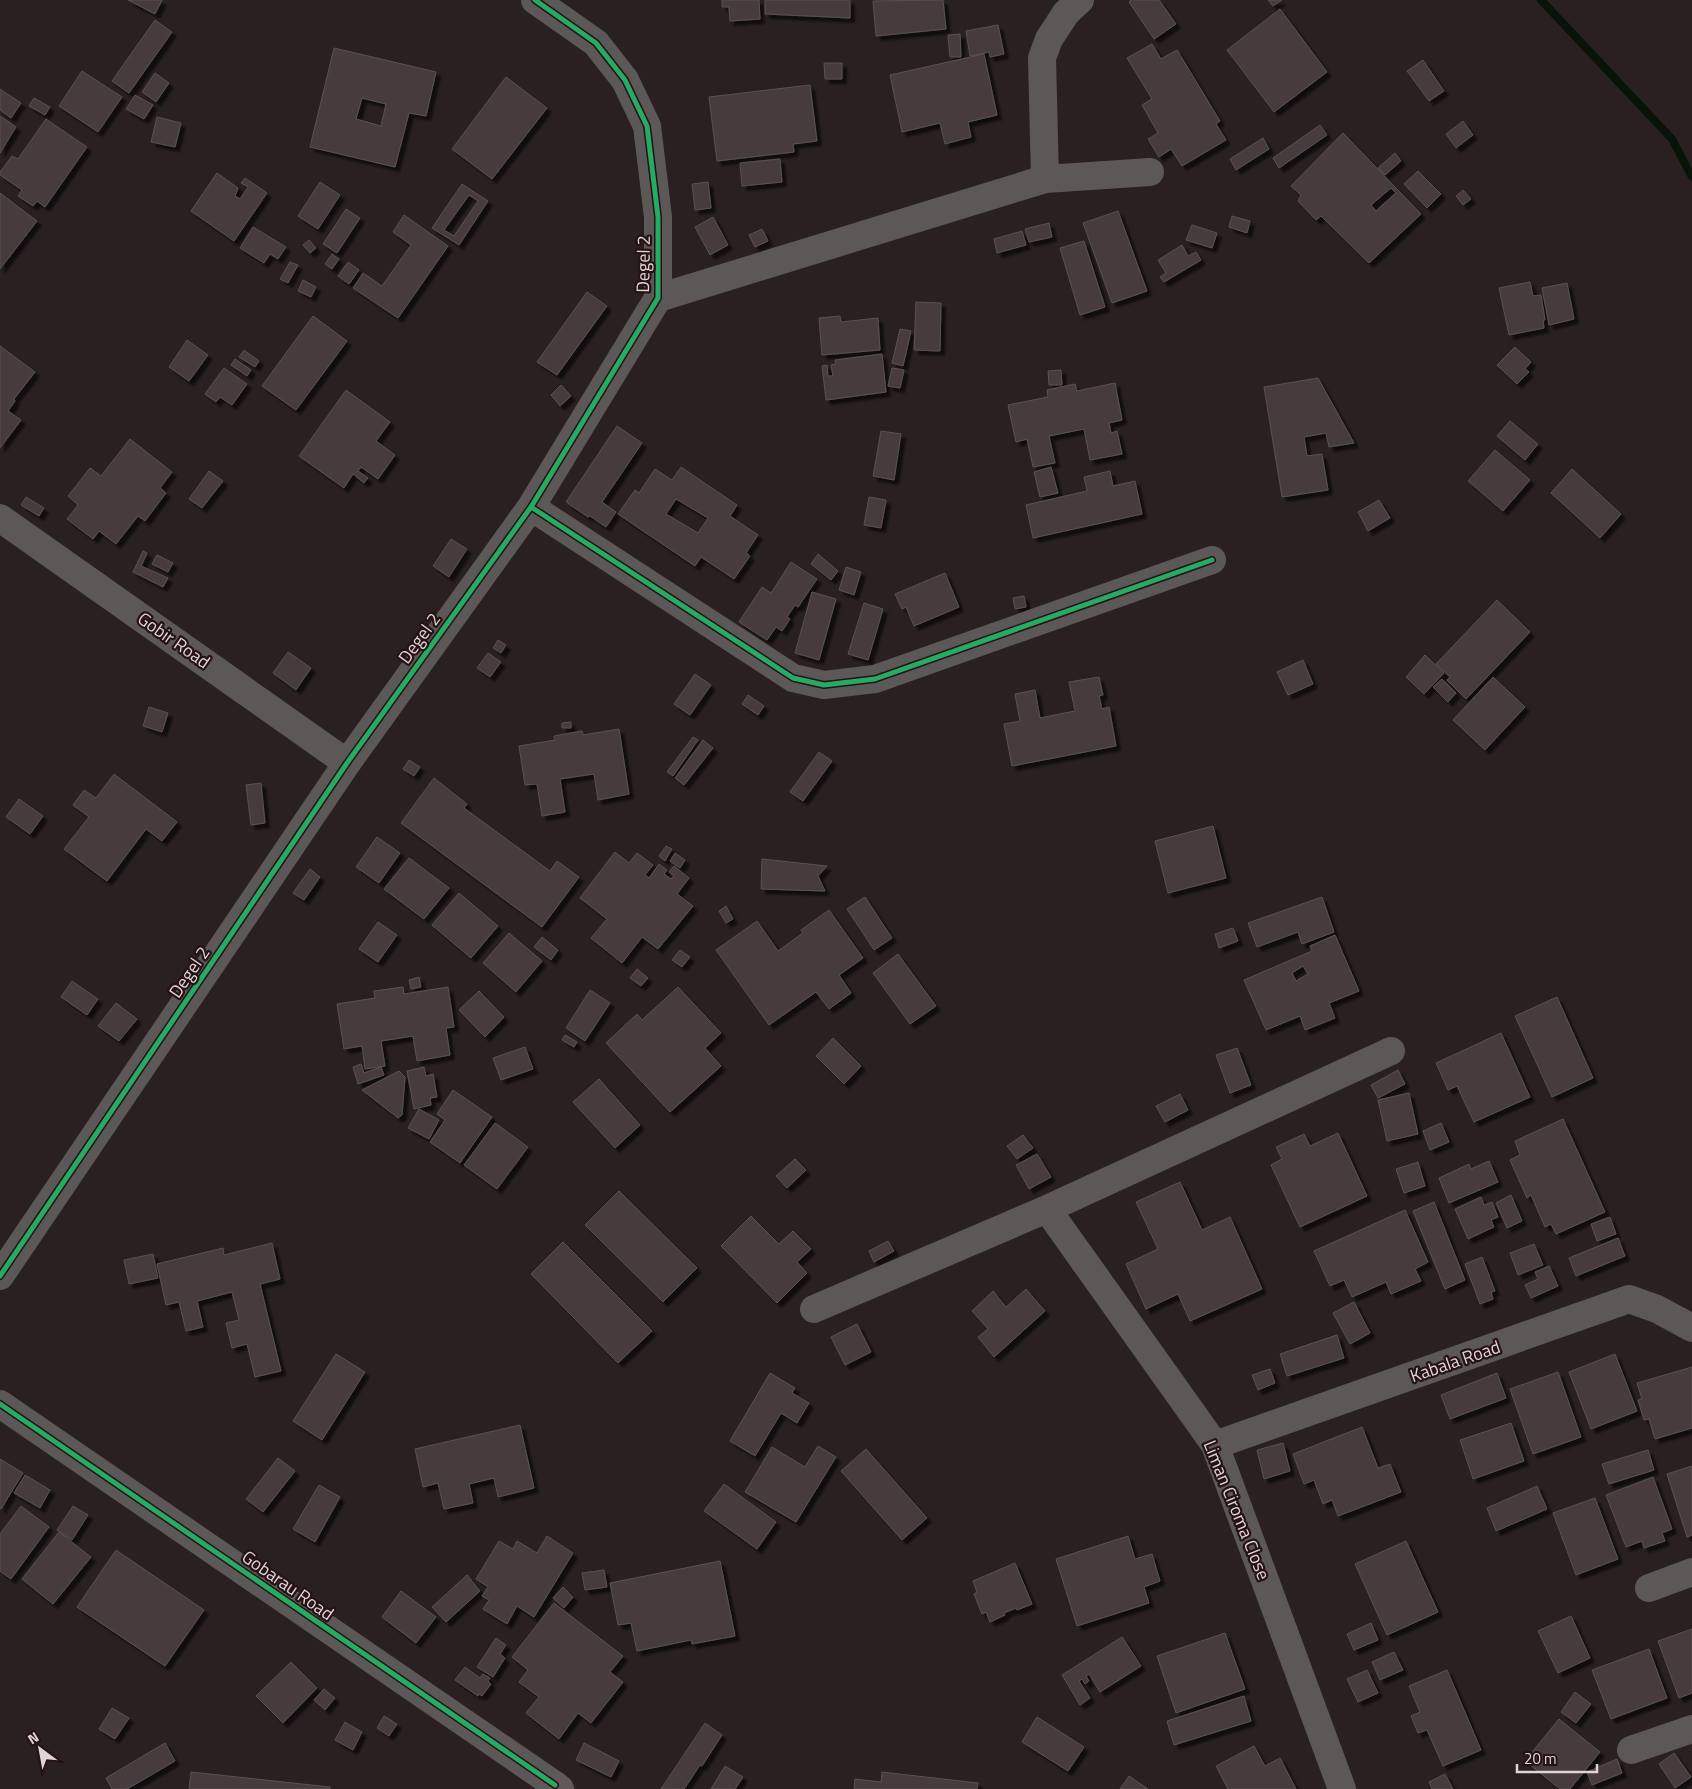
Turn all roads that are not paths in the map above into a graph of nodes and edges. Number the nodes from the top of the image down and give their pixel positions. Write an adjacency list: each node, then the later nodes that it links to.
1 (535, 0): 5 (street, Degel 2)
2 (1080, 0): 4 (street)
3 (1150, 172): 4 (street)
4 (1045, 179): 5 (street)
5 (658, 298): 6 (street, Degel 2)
6 (531, 507): 8 (street); 9 (street, Degel 2)
7 (0, 518): 9 (street, Gobir Road)
8 (1212, 560)
9 (347, 762): 12 (street, Degel 2)
10 (1391, 1051): 11 (street)
11 (1046, 1209): 13 (street); 16 (street, Liman Ciroma Close)
12 (0, 1276)
13 (814, 1309)
14 (1692, 1328): 16 (street, Kabala Road)
15 (0, 1404): 21 (street, Gobarau Road)
16 (1215, 1445): 22 (street, Liman Ciroma Close)
17 (1692, 1572): 18 (street)
18 (1649, 1588)
19 (1692, 1729): 20 (street)
20 (1631, 1750)
21 (556, 1788)
22 (1342, 1789)

